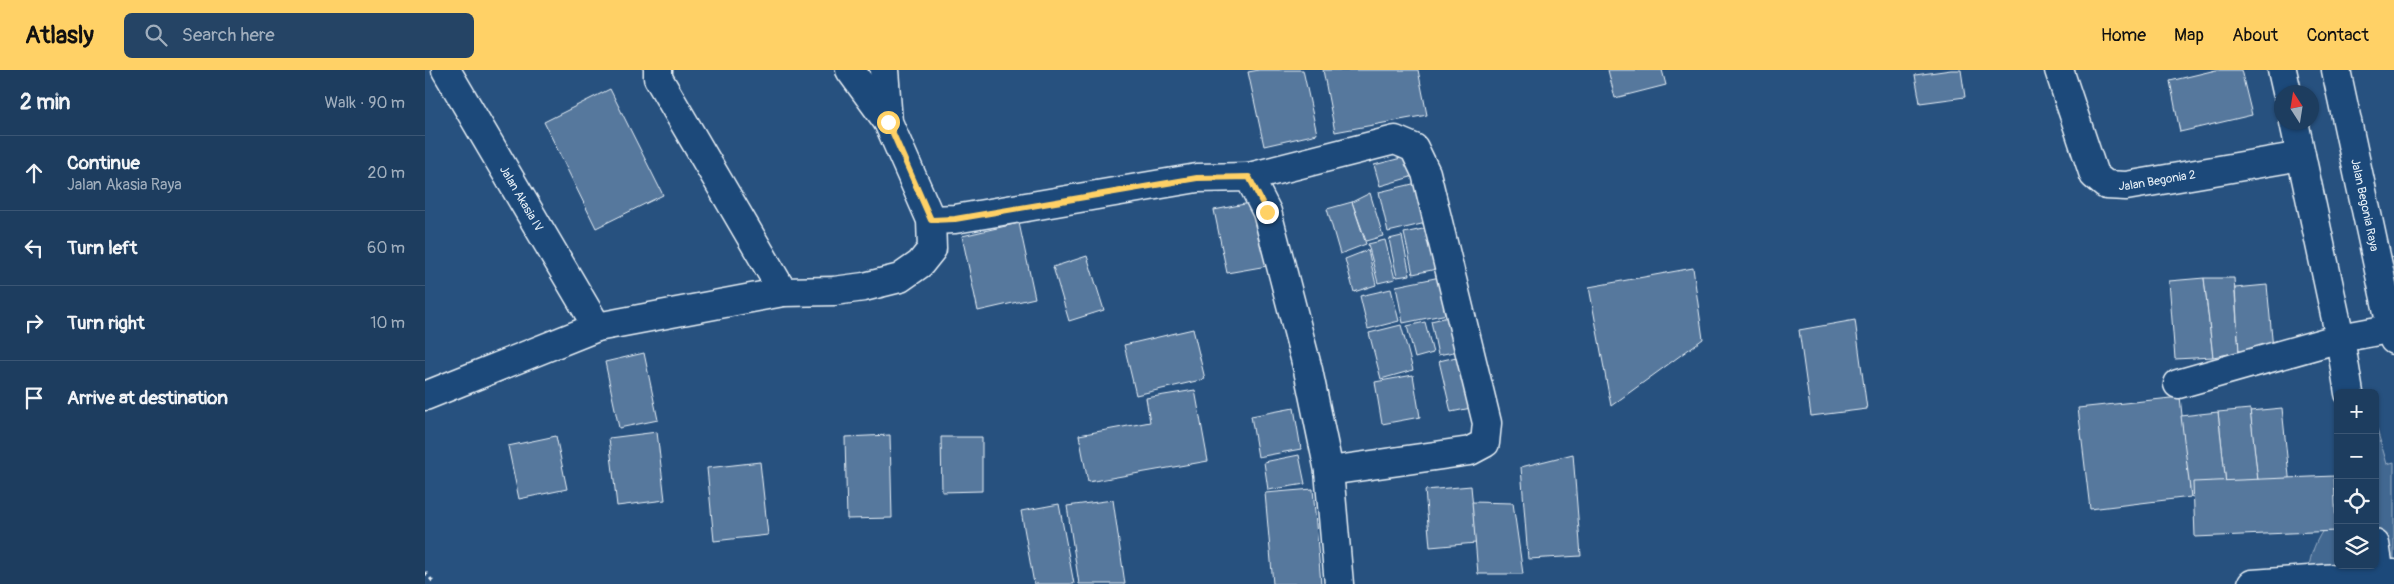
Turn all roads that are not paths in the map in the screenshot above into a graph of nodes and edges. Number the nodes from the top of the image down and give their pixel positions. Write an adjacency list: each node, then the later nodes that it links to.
1 (446, 70): 15 (street, Jalan Akasia IV)
2 (657, 70): 14 (street)
3 (850, 70): 9 (street)
4 (883, 70): 9 (street)
5 (2059, 70): 11 (street, Jalan Begonia 2)
6 (2282, 70): 8 (street)
7 (2336, 70): 16 (street, Jalan Begonia Raya)
8 (2285, 85)
9 (888, 122): 13 (street)
10 (2296, 130): 11 (street)
11 (2301, 156): 17 (street)
12 (1249, 177): 13 (street); 21 (street); 21 (street)
13 (931, 220): 14 (street)
14 (783, 292): 15 (street)
15 (597, 327): 20 (street)
16 (2393, 332): 17 (street)
17 (2340, 338): 18 (street); 19 (street)
18 (2179, 384)
19 (2348, 389)
20 (425, 396)
21 (1329, 471): 24 (street)
22 (2379, 554): 23 (street)
23 (2387, 575): 25 (street)
24 (1339, 584)
25 (2252, 584)

